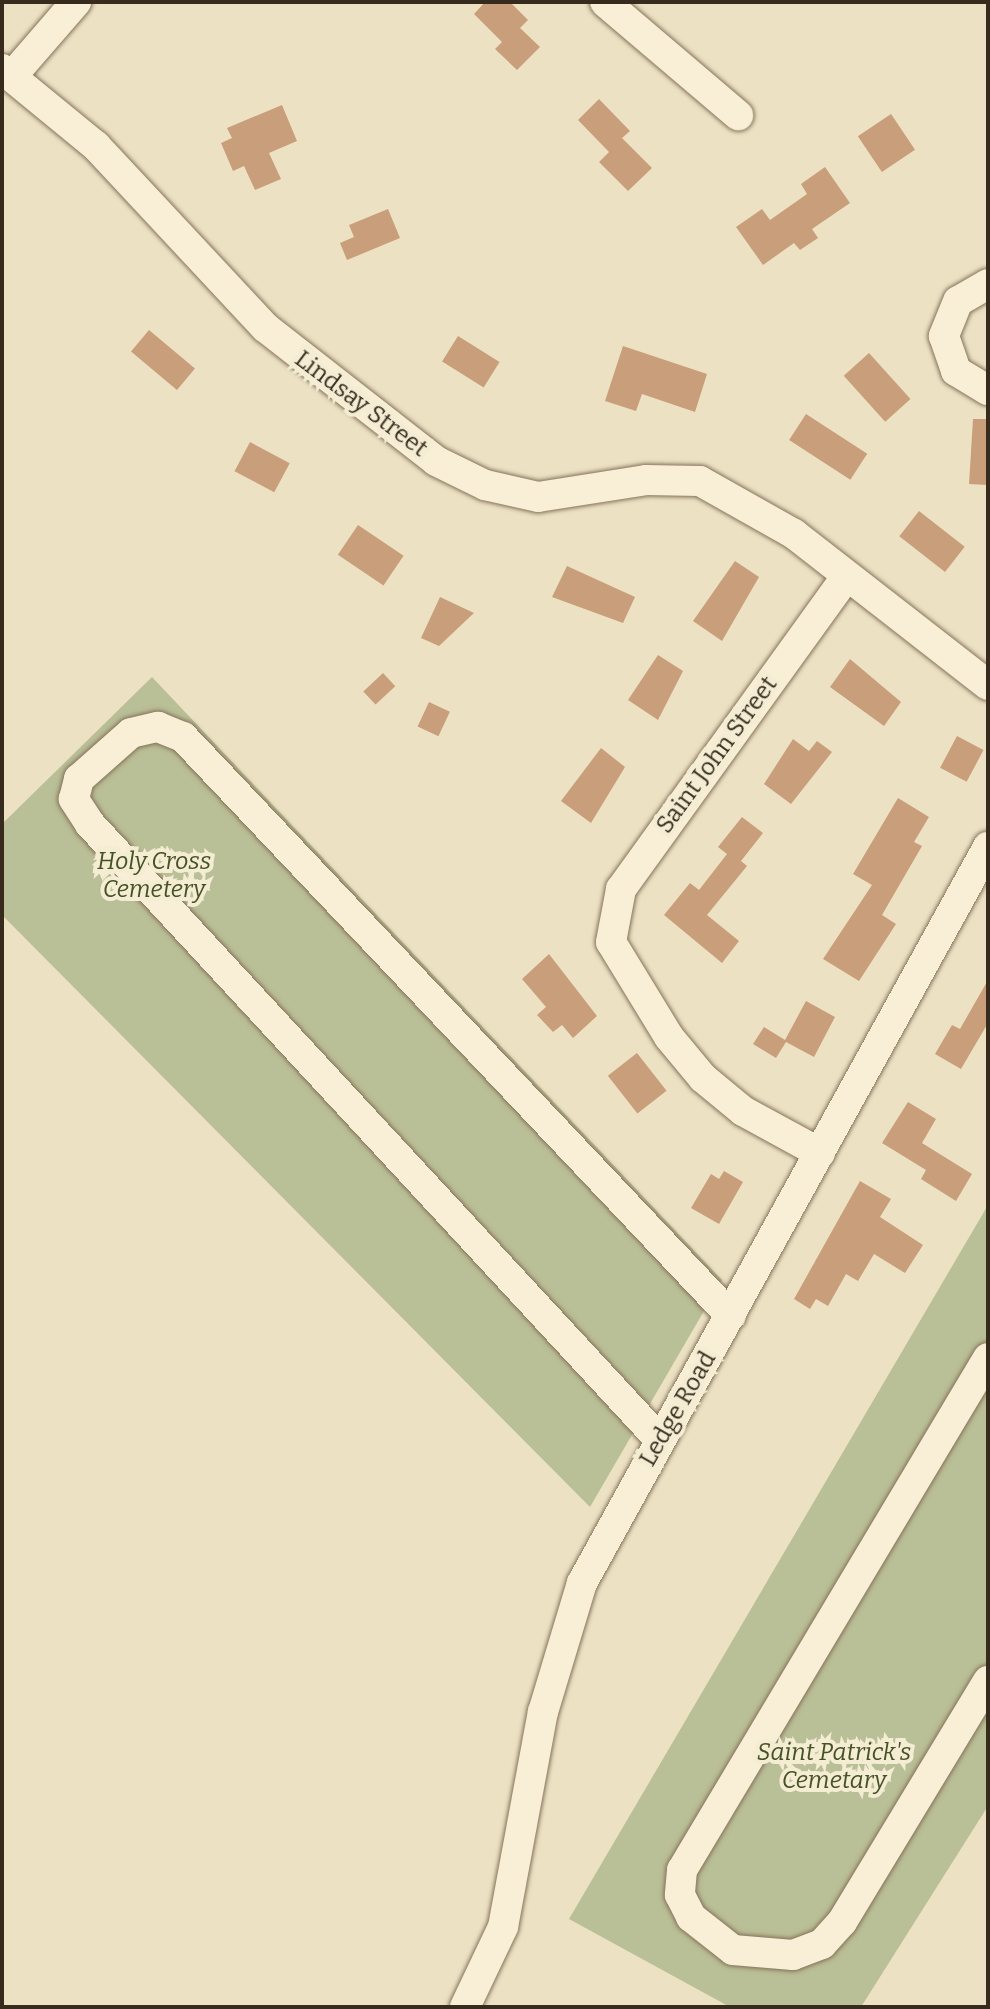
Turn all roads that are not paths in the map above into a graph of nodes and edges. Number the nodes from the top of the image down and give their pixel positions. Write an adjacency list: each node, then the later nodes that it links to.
1 (76, 2): 3 (street)
2 (605, 2): 4 (street)
3 (7, 72): 7 (street, Lindsay Street)
4 (738, 115)
5 (988, 284): 6 (street)
6 (988, 390)
7 (845, 578): 8 (street, Lindsay Street); 10 (street, Saint John Street)
8 (988, 685)
9 (988, 847): 10 (street, Ledge Road)
10 (820, 1153): 11 (street, Ledge Road)
11 (731, 1316): 13 (street, Ledge Road); 13 (street)
12 (988, 1358): 14 (street)
13 (660, 1440): 15 (street, Ledge Road)
14 (988, 1681)
15 (465, 2007)

